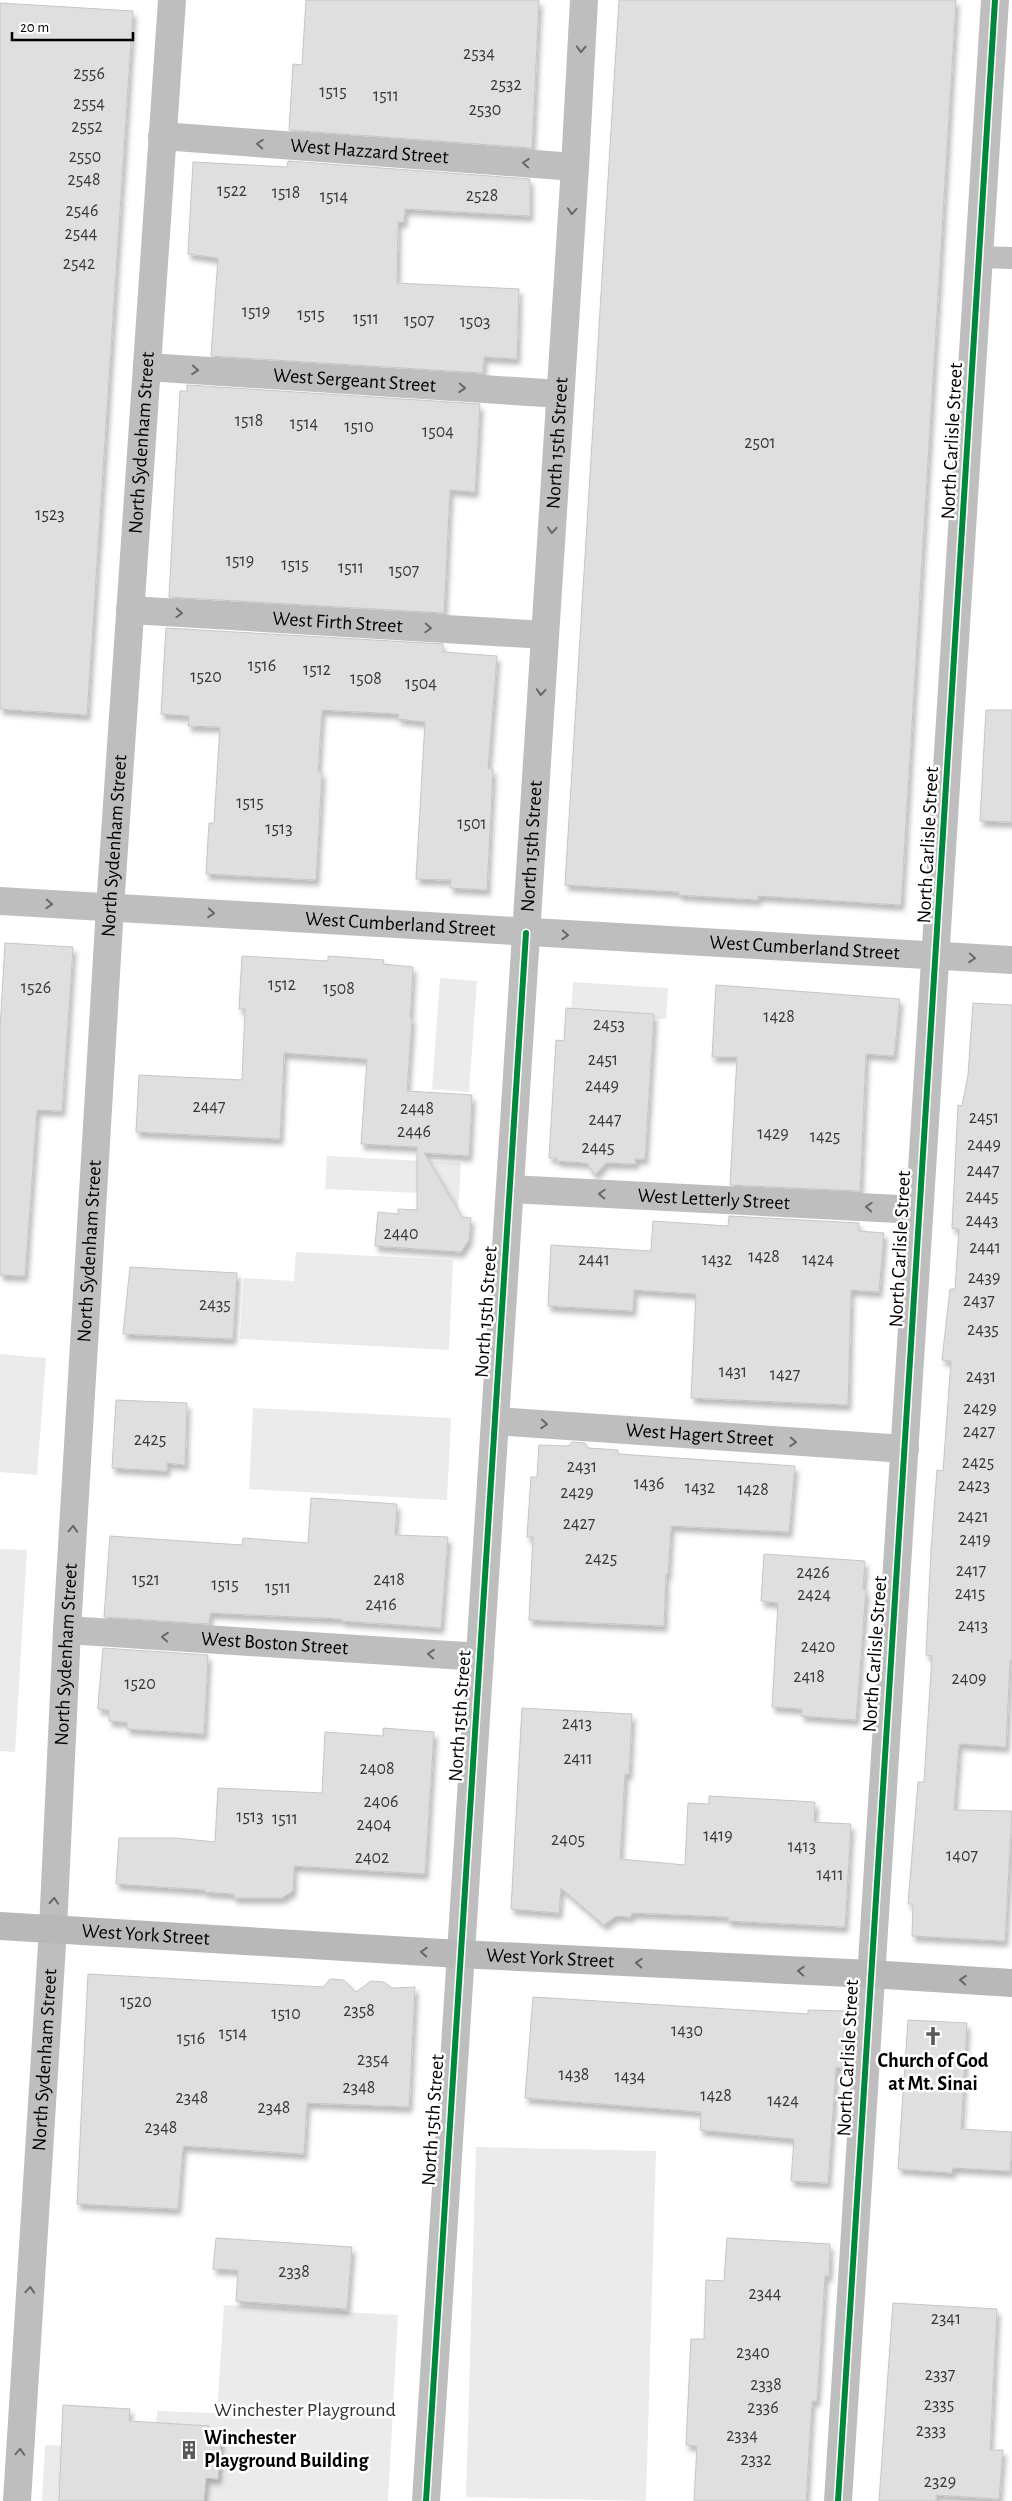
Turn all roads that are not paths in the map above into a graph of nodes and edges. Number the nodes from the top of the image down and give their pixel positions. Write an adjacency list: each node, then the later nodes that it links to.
1 (172, 0): 4 (street, North Sydenham Street)
2 (584, 0): 5 (street, North 15th Street, one-way to 5)
3 (995, 0): 6 (street, North Carlisle Street)
4 (162, 136): 5 (street, West Hazzard Street, one-way to 4); 8 (street, North Sydenham Street)
5 (575, 167): 9 (street, North 15th Street, one-way to 9)
6 (979, 257): 7 (lane); 15 (street, North Carlisle Street)
7 (1012, 258)
8 (146, 367): 9 (street, West Sergeant Street, one-way to 9); 10 (street, North Sydenham Street)
9 (560, 394): 11 (street, North 15th Street, one-way to 11)
10 (130, 610): 11 (street, West Firth Street, one-way to 11); 13 (street, North Sydenham Street)
11 (545, 635): 14 (street, North 15th Street, one-way to 14)
12 (0, 901): 13 (street, West Cumberland Street, one-way to 13)
13 (110, 907): 14 (street, West Cumberland Street, one-way to 14); 21 (street, North Sydenham Street, one-way to 13)
14 (526, 933): 15 (street, West Cumberland Street, one-way to 15); 17 (street, North 15th Street)
15 (937, 955): 16 (street, West Cumberland Street, one-way to 16); 18 (street, North Carlisle Street)
16 (1012, 960)
17 (510, 1189): 18 (street, West Letterly Street, one-way to 17); 19 (street, North 15th Street)
18 (918, 1210): 20 (street, North Carlisle Street)
19 (495, 1421): 20 (street, West Hagert Street, one-way to 20); 22 (street, North 15th Street)
20 (905, 1450): 26 (street, North Carlisle Street)
21 (67, 1630): 22 (street, West Boston Street, one-way to 21); 24 (street, North Sydenham Street, one-way to 21)
22 (480, 1657): 25 (street, North 15th Street)
23 (0, 1926): 24 (street, West York Street)
24 (53, 1929): 25 (street, West York Street, one-way to 24); 28 (street, North Sydenham Street, one-way to 24)
25 (459, 1954): 26 (street, West York Street, one-way to 25); 29 (street, North 15th Street)
26 (870, 1974): 27 (street, West York Street, one-way to 26); 30 (street, North Carlisle Street)
27 (1012, 1983)
28 (17, 2501)
29 (426, 2501)
30 (838, 2501)

